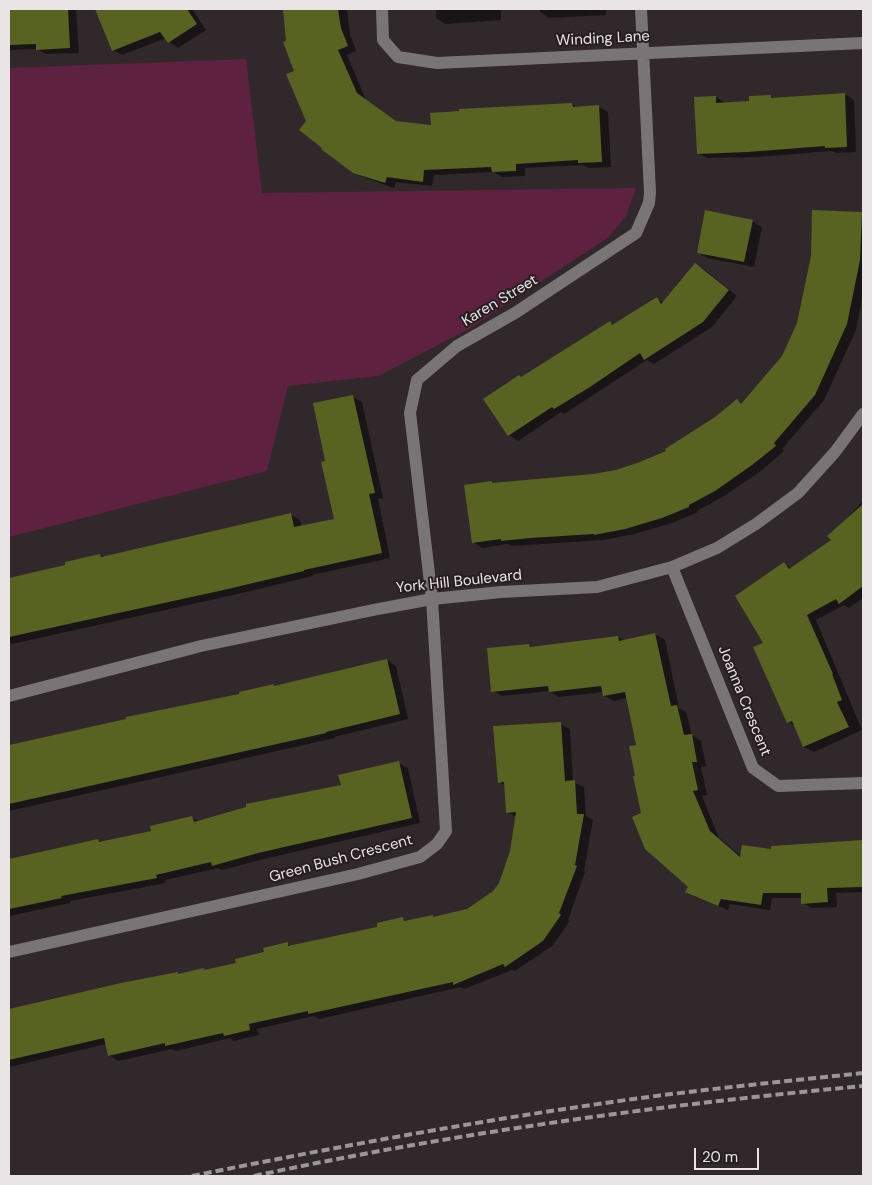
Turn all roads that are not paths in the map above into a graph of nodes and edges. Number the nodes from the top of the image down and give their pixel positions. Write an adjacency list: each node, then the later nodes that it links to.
1 (382, 9): 4 (street, Winding Lane)
2 (641, 9): 4 (street, Karen Street)
3 (863, 43): 4 (street, Winding Lane)
4 (644, 53): 7 (street, Karen Street)
5 (863, 414): 6 (street, York Hill Boulevard)
6 (672, 567): 7 (street, York Hill Boulevard); 9 (street, Joanna Crescent)
7 (432, 599): 8 (street, York Hill Boulevard); 10 (street, Green Bush Crescent)
8 (9, 696)
9 (863, 782)
10 (9, 952)

